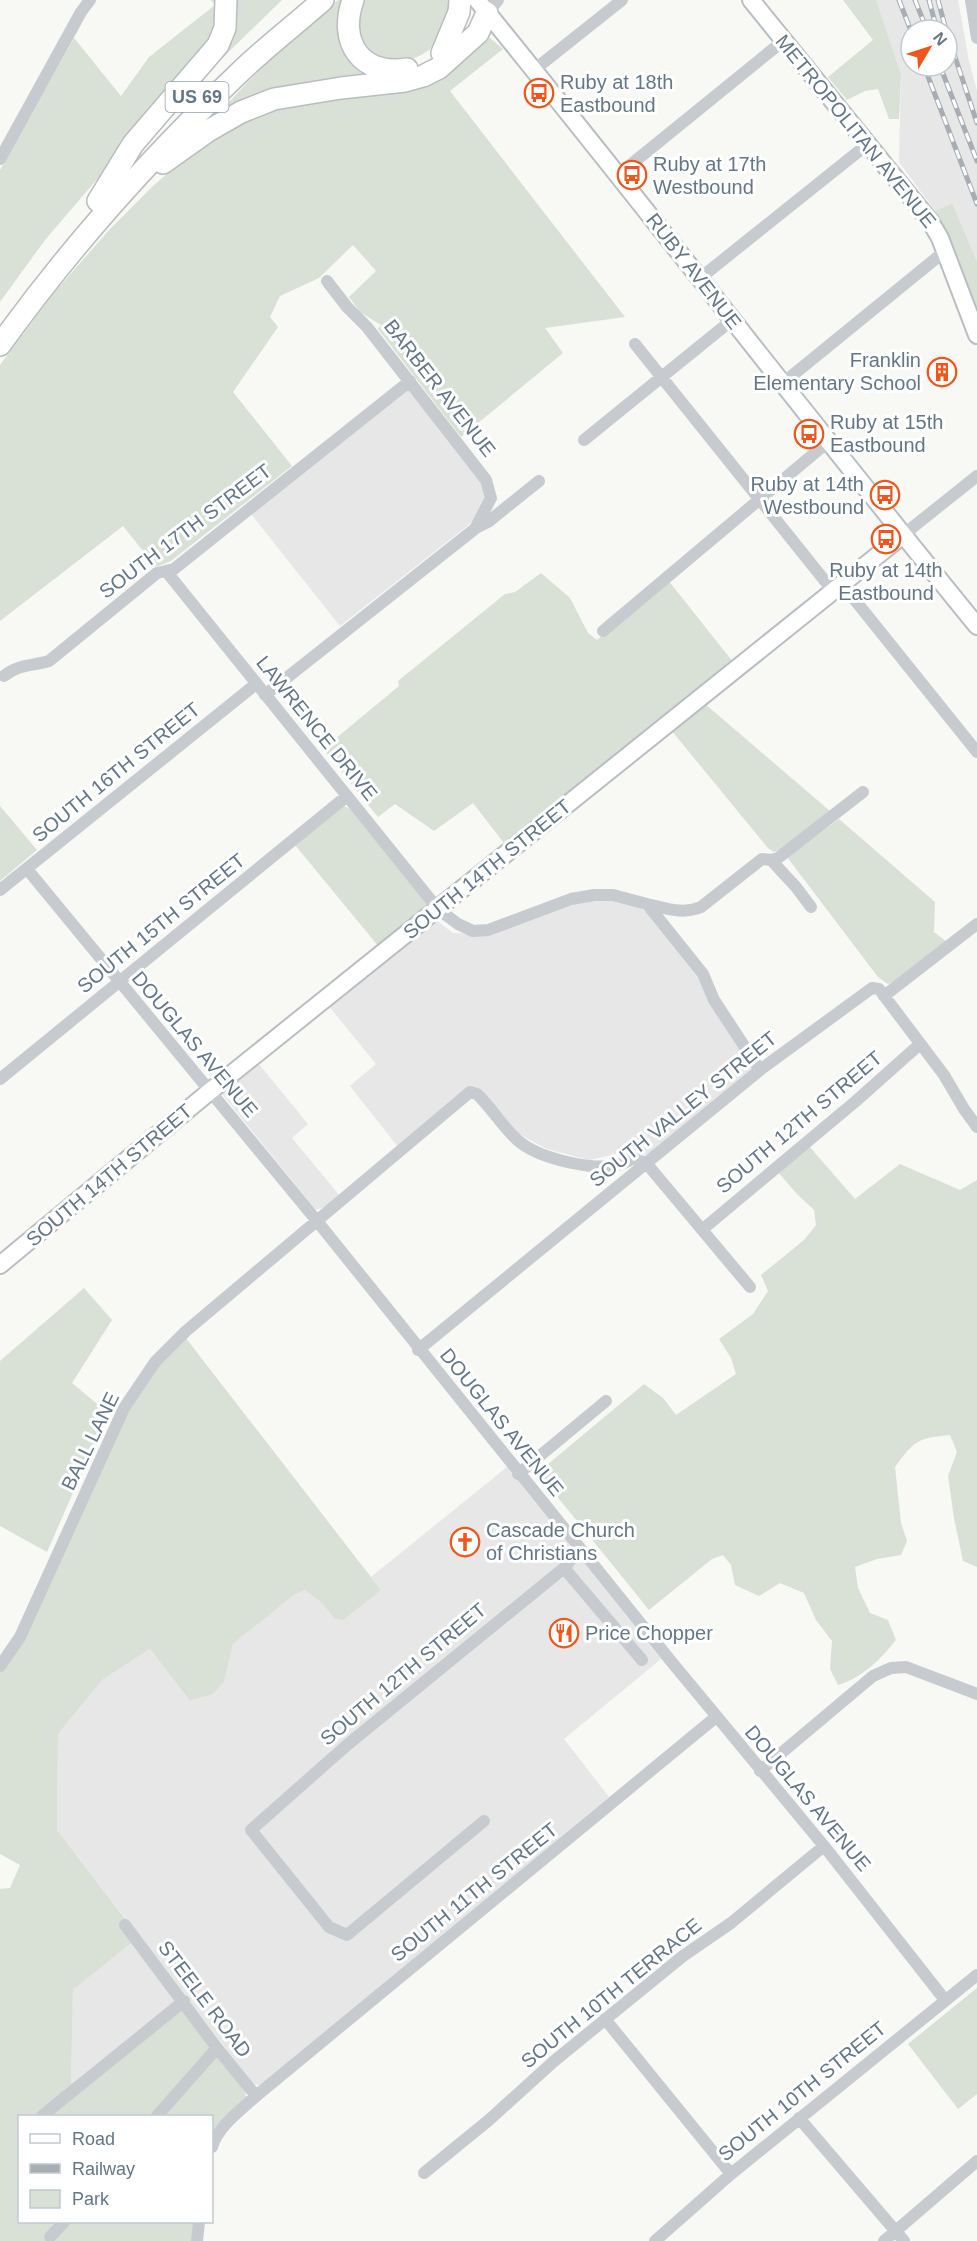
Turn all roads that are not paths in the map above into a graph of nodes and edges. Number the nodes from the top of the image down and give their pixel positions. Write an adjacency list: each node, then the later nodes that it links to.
1 (90, 0): 16 (street)
2 (226, 0): 19 (highway)
3 (304, 0): 19 (highway, US 69)
4 (323, 0): 18 (highway, US 69)
5 (353, 0): 13 (highway)
6 (460, 0): 13 (highway)
7 (622, 0): 14 (street)
8 (751, 0): 12 (street, METROPOLITAN AVENUE)
9 (971, 0): 11 (street)
10 (487, 4): 13 (highway); 14 (street, RUBY AVENUE); 18 (highway)
11 (977, 38)
12 (783, 41): 15 (street, METROPOLITAN AVENUE); 17 (street)
13 (442, 53)
14 (534, 70): 17 (street, RUBY AVENUE)
15 (869, 143): 20 (street, METROPOLITAN AVENUE); 21 (street)
16 (0, 159)
17 (618, 175): 21 (street, RUBY AVENUE)
18 (121, 193): 27 (highway, US 69)
19 (98, 201): 24 (highway, US 69)
20 (945, 251): 25 (street, METROPOLITAN AVENUE); 30 (street)
21 (699, 279): 23 (street, RUBY AVENUE)
22 (327, 281): 29 (street, BARBER AVENUE)
23 (732, 320): 28 (street); 30 (street, RUBY AVENUE)
24 (0, 323)
25 (977, 334)
26 (635, 344): 28 (street)
27 (0, 345)
28 (662, 377): 31 (street); 35 (street)
29 (410, 381): 36 (street, BARBER AVENUE); 38 (street, SOUTH 17TH STREET)
30 (783, 383): 32 (street, RUBY AVENUE)
31 (584, 440)
32 (829, 441): 35 (street); 37 (street, RUBY AVENUE)
33 (977, 476): 37 (street, SOUTH 14TH STREET)
34 (539, 481): 36 (street)
35 (759, 499): 39 (street); 41 (street)
36 (476, 528): 44 (street)
37 (903, 535): 39 (street, SOUTH 14TH STREET); 40 (street, RUBY AVENUE)
38 (166, 571): 42 (street, SOUTH 17TH STREET); 43 (street, LAWRENCE DRIVE)
39 (838, 587): 45 (street); 53 (street, SOUTH 14TH STREET)
40 (977, 626)
41 (603, 631)
42 (4, 676)
43 (256, 684): 44 (street, LAWRENCE DRIVE); 49 (street, SOUTH 16TH STREET)
44 (265, 696): 47 (street, LAWRENCE DRIVE)
45 (977, 752)
46 (863, 792): 48 (street, LAWRENCE DRIVE)
47 (347, 796): 53 (street, LAWRENCE DRIVE); 55 (street, SOUTH 15TH STREET)
48 (771, 860): 51 (street, LAWRENCE DRIVE); 52 (street)
49 (27, 869): 50 (street, SOUTH 16TH STREET); 55 (street, DOUGLAS AVENUE)
50 (0, 890)
51 (647, 904): 53 (street, LAWRENCE DRIVE); 58 (street)
52 (811, 907)
53 (438, 909): 60 (street, SOUTH 14TH STREET)
54 (977, 924): 56 (street)
55 (119, 983): 59 (street, SOUTH 15TH STREET); 60 (street, DOUGLAS AVENUE)
56 (884, 996): 57 (street); 58 (street, SOUTH VALLEY STREET)
57 (920, 1044): 61 (street); 64 (street, SOUTH 12TH STREET)
58 (760, 1070): 62 (street, SOUTH VALLEY STREET)
59 (0, 1079)
60 (209, 1092): 63 (street, DOUGLAS AVENUE); 65 (street, SOUTH 14TH STREET)
61 (977, 1127)
62 (646, 1164): 63 (street, BALL LANE); 64 (street); 67 (street, SOUTH VALLEY STREET)
63 (317, 1221): 67 (street, DOUGLAS AVENUE); 73 (street, BALL LANE)
64 (703, 1228): 66 (street)
65 (0, 1265)
66 (750, 1287)
67 (418, 1350): 69 (street, DOUGLAS AVENUE)
68 (606, 1401): 69 (street)
69 (518, 1474): 70 (street, DOUGLAS AVENUE)
70 (580, 1549): 71 (street, SOUTH 12TH STREET); 75 (street, DOUGLAS AVENUE)
71 (564, 1568): 72 (street); 77 (street, SOUTH 12TH STREET)
72 (642, 1660)
73 (0, 1666)
74 (977, 1694): 76 (street)
75 (716, 1718): 76 (street, DOUGLAS AVENUE); 85 (street, SOUTH 11TH STREET)
76 (760, 1771): 78 (street, DOUGLAS AVENUE)
77 (484, 1821)
78 (824, 1846): 81 (street, DOUGLAS AVENUE); 83 (street, SOUTH 10TH TERRACE)
79 (125, 1925): 82 (street, STEELE ROAD)
80 (977, 1975): 81 (street, SOUTH 10TH STREET)
81 (945, 2000): 88 (street, SOUTH 10TH STREET)
82 (183, 2001): 84 (street, STEELE ROAD); 86 (street)
83 (605, 2019): 91 (street, SOUTH 10TH TERRACE); 92 (street)
84 (217, 2048): 85 (street, STEELE ROAD); 87 (street)
85 (256, 2096): 89 (street, SOUTH 11TH STREET)
86 (43, 2115)
87 (158, 2115)
88 (799, 2118): 92 (street, SOUTH 10TH STREET); 95 (street)
89 (213, 2141)
90 (977, 2161): 95 (street)
91 (424, 2173)
92 (731, 2174): 98 (street, SOUTH 10TH STREET)
93 (63, 2223): 96 (street)
94 (199, 2223): 97 (street)
95 (900, 2236): 99 (street)
96 (50, 2237)
97 (197, 2241)
98 (655, 2241)
99 (885, 2241)

